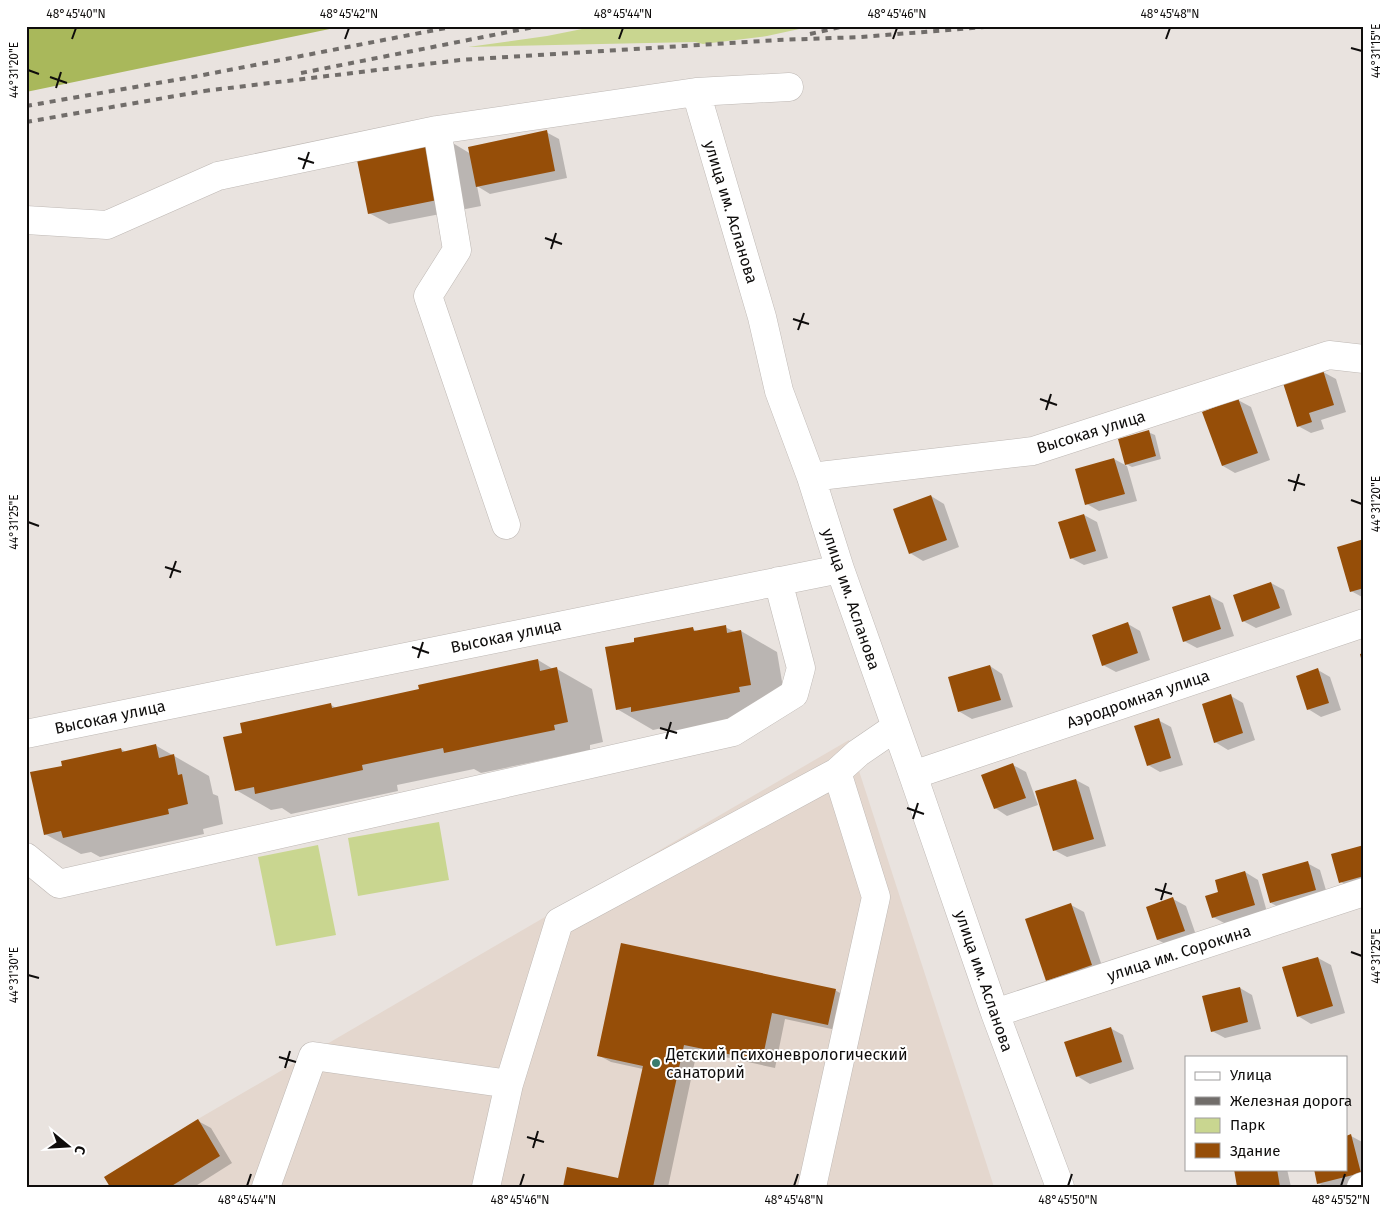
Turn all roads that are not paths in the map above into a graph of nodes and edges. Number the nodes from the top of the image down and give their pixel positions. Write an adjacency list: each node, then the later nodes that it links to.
1 (789, 87): 2 (street)
2 (696, 92): 3 (street); 6 (street, улица им. Асланова)
3 (437, 130): 4 (street); 7 (street)
4 (26, 220)
5 (1364, 360): 6 (street, Высокая улица)
6 (811, 477): 8 (street, улица им. Асланова)
7 (506, 525)
8 (840, 569): 9 (street, Высокая улица); 11 (street, улица им. Асланова)
9 (778, 581): 12 (street, Высокая улица); 15 (street)
10 (1364, 623): 14 (street, Аэродромная улица)
11 (896, 727): 13 (street); 14 (street, улица им. Асланова)
12 (26, 734)
13 (837, 772): 18 (street); 21 (street)
14 (913, 775): 17 (street, улица им. Асланова)
15 (26, 857)
16 (1364, 892): 17 (street, улица им. Сорокина)
17 (995, 1013): 22 (street, улица им. Асланова)
18 (508, 1084): 19 (street); 20 (street)
19 (266, 1187)
20 (486, 1187)
21 (812, 1187)
22 (1060, 1187)

